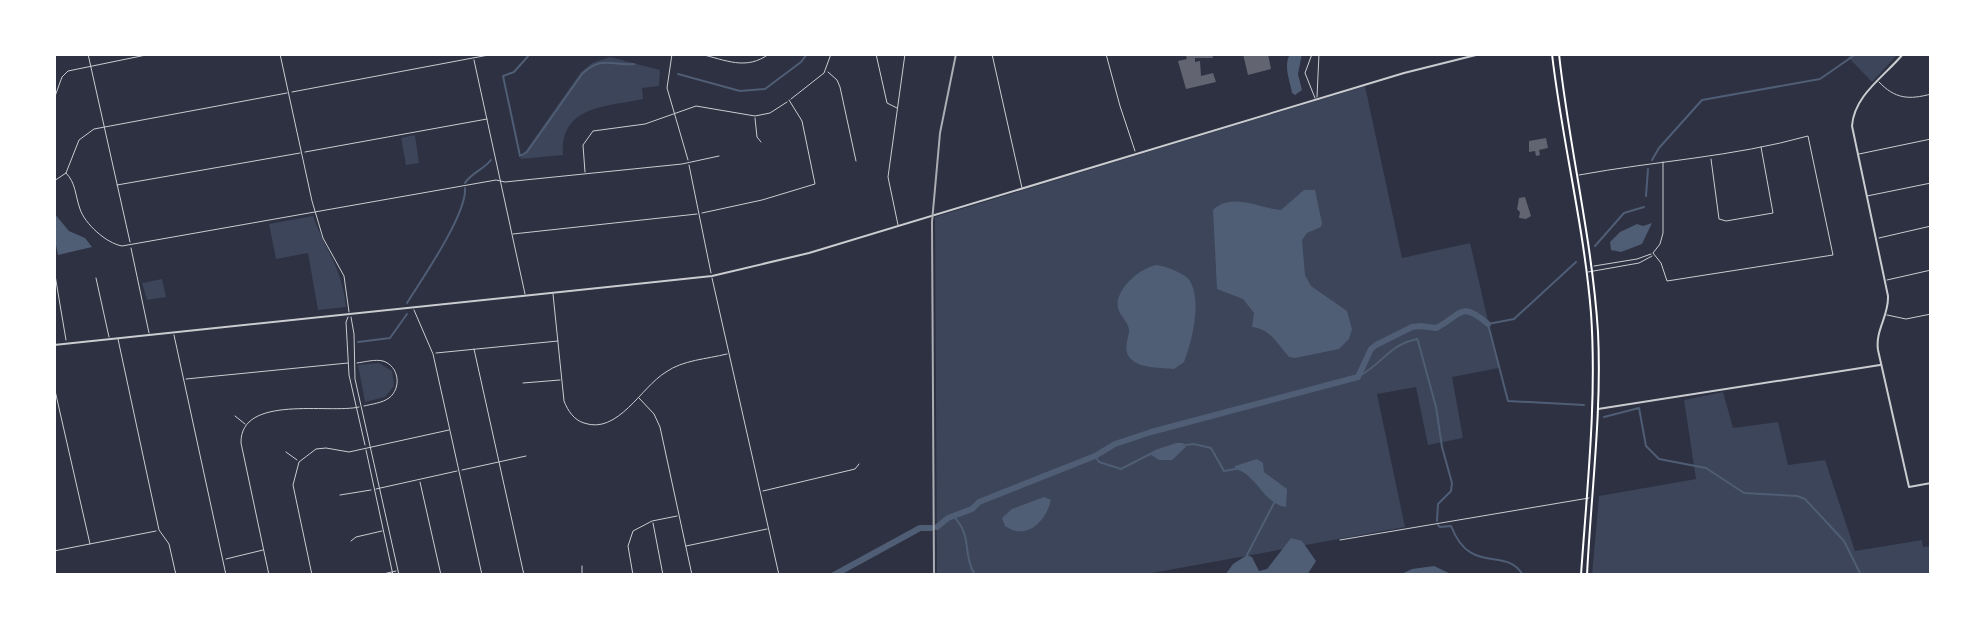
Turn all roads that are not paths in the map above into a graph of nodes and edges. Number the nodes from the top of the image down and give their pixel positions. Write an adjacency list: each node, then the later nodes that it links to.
1 (88, 54): 23 (street)
2 (151, 54): 23 (street)
3 (280, 54): 26 (street)
4 (472, 54): 21 (street)
5 (494, 54): 21 (street)
6 (672, 54): 32 (street)
7 (700, 54): 22 (street)
8 (769, 54): 22 (street)
9 (831, 54): 24 (street)
10 (876, 54): 31 (street)
11 (905, 54): 31 (street)
12 (992, 54): 55 (street)
13 (1106, 54): 40 (street)
14 (1312, 54): 30 (street)
15 (1319, 54): 30 (street)
16 (1480, 54): 30 (street)
17 (1552, 54): 49 (main road)
18 (1559, 54): 50 (main road)
19 (1903, 54): 25 (street)
20 (729, 56): 22 (street)
21 (473, 59): 26 (street); 34 (street)
22 (728, 61)
23 (90, 65): 28 (street); 35 (street)
24 (826, 70): 29 (street); 44 (street)
25 (1879, 82): 27 (street); 41 (street)
26 (289, 92): 35 (street); 39 (street)
27 (1931, 94)
28 (54, 99)
29 (789, 100): 33 (street); 58 (street)
30 (1316, 100): 40 (street)
31 (897, 108): 60 (street)
32 (674, 114): 33 (street); 45 (street); 48 (street)
33 (755, 116): 37 (street)
34 (487, 119): 39 (street); 52 (street)
35 (104, 126): 47 (street); 54 (street)
36 (1931, 139): 41 (street)
37 (761, 142)
38 (1761, 147): 43 (street); 43 (street); 64 (street)
39 (302, 152): 54 (street); 57 (street)
40 (1136, 154): 55 (street)
41 (1857, 155): 56 (street)
42 (719, 156): 45 (street)
43 (1711, 156): 46 (street)
44 (856, 161)
45 (688, 162): 48 (street); 58 (street)
46 (1663, 162): 50 (street); 64 (street)
47 (66, 173): 51 (street); 63 (street)
48 (585, 174): 52 (street)
49 (1571, 176): 50 (main road); 67 (main road)
50 (1577, 178): 69 (main road)
51 (54, 181)
52 (501, 181): 57 (street); 61 (street)
53 (1931, 183): 56 (street)
54 (117, 185): 63 (street)
55 (1022, 189): 60 (street)
56 (1867, 197): 62 (street)
57 (315, 212): 63 (street); 78 (street)
58 (699, 214): 61 (street); 72 (street)
59 (1931, 226): 62 (street)
60 (898, 227): 72 (street)
61 (513, 234): 76 (street)
62 (1876, 239): 74 (street)
63 (131, 245): 82 (street)
64 (1653, 253): 65 (street); 66 (street)
65 (1624, 261): 66 (street); 69 (street)
66 (1624, 266): 69 (street)
67 (1585, 268): 69 (street); 71 (main road)
68 (54, 269): 86 (street)
69 (1591, 269): 71 (street); 102 (main road)
70 (1931, 270): 74 (street)
71 (1586, 272): 99 (main road)
72 (712, 276): 75 (street); 90 (street)
73 (96, 278): 83 (street)
74 (1885, 280): 80 (street)
75 (553, 294): 76 (street); 85 (street)
76 (526, 297): 77 (street)
77 (413, 308): 78 (street); 89 (street)
78 (349, 314): 81 (street); 91 (street); 92 (street)
79 (1931, 314): 80 (street)
80 (1887, 315): 93 (street)
81 (173, 333): 82 (street); 94 (street)
82 (150, 335): 84 (street)
83 (109, 339): 84 (street); 86 (street)
84 (118, 339): 125 (street)
85 (558, 341): 88 (street); 95 (street)
86 (67, 344): 87 (street)
87 (54, 345)
88 (474, 349): 89 (street); 111 (street)
89 (433, 354): 105 (street)
90 (729, 354): 98 (street); 118 (street)
91 (348, 363): 94 (street); 101 (street)
92 (354, 363): 100 (street); 100 (street)
93 (1881, 365): 102 (street); 115 (street)
94 (184, 379): 133 (street)
95 (561, 380): 96 (street); 98 (street)
96 (523, 383)
97 (54, 386): 129 (street)
98 (638, 396): 122 (street)
99 (1592, 402): 102 (main road); 120 (main road)
100 (361, 407): 101 (street); 106 (street)
101 (356, 408): 104 (street); 107 (street)
102 (1597, 409): 121 (main road)
103 (235, 416): 104 (street)
104 (245, 424): 131 (street)
105 (451, 430): 106 (street); 113 (street)
106 (371, 447): 107 (street); 116 (street)
107 (365, 448): 110 (street); 117 (street)
108 (286, 452): 110 (street)
109 (526, 456): 111 (street)
110 (299, 462): 140 (street)
111 (499, 462): 113 (street); 145 (street)
112 (859, 464): 118 (street)
113 (459, 471): 114 (street); 144 (street)
114 (420, 479): 116 (street); 143 (street)
115 (1931, 483)
116 (379, 488): 117 (street); 135 (street)
117 (374, 490): 119 (street); 126 (street)
118 (761, 491): 124 (street)
119 (340, 495)
120 (1586, 498): 121 (street); 127 (street); 151 (main road)
121 (1591, 499): 152 (main road)
122 (679, 516): 123 (street); 130 (street)
123 (652, 521): 147 (street); 148 (street)
124 (769, 529): 130 (street); 150 (street)
125 (159, 530): 129 (street); 137 (street)
126 (383, 531): 128 (street); 136 (street)
127 (1340, 540)
128 (351, 541)
129 (90, 544): 132 (street)
130 (686, 546): 149 (street)
131 (264, 550): 133 (street); 139 (street)
132 (54, 551)
133 (223, 559): 138 (street)
134 (582, 566): 146 (street)
135 (398, 571): 136 (street); 142 (street)
136 (393, 574): 141 (street)
137 (176, 575)
138 (226, 575)
139 (269, 575)
140 (312, 575)
141 (379, 575)
142 (399, 575)
143 (441, 575)
144 (482, 575)
145 (524, 575)
146 (582, 575)
147 (633, 575)
148 (663, 575)
149 (692, 575)
150 (779, 575)
151 (1581, 575)
152 (1587, 575)

